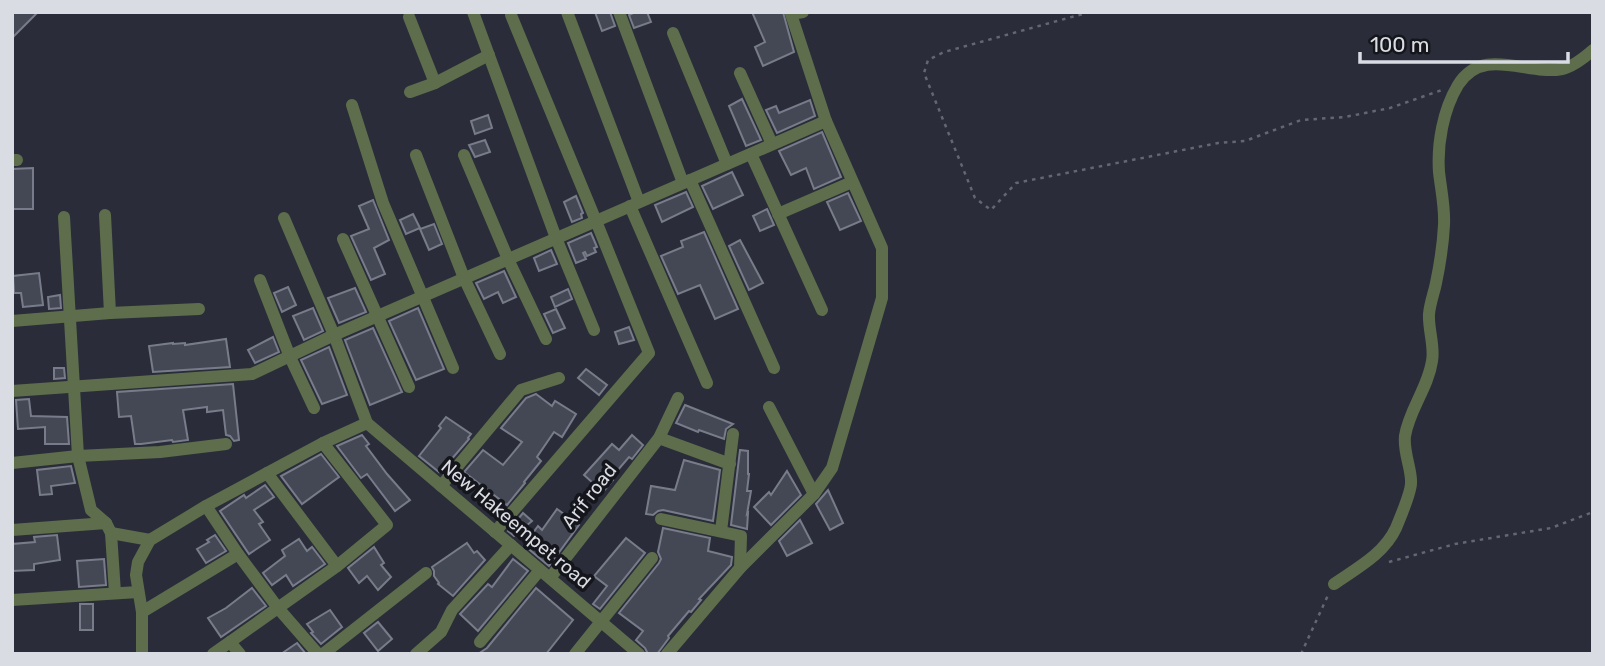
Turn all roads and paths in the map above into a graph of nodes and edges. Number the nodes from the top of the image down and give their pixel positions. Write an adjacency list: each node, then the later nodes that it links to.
1 (473, 12): 10 (street)
2 (567, 12): 24 (street)
3 (619, 12): 22 (street)
4 (1090, 12): 13 (path)
5 (795, 13): 16 (street)
6 (511, 15): 29 (street)
7 (409, 16): 12 (street)
8 (673, 33): 21 (street)
9 (1593, 50): 13 (street)
10 (489, 55): 12 (street); 30 (street)
11 (740, 73): 17 (street)
12 (435, 83): 14 (street)
13 (1459, 84): 84 (street)
14 (410, 92)
15 (352, 105): 35 (street)
16 (826, 121): 17 (street); 23 (street)
17 (772, 145): 18 (street)
18 (751, 154): 21 (street); 25 (street)
19 (416, 155): 33 (street)
20 (464, 155): 32 (street)
21 (727, 164): 22 (street)
22 (687, 182): 24 (street); 48 (street)
23 (852, 182): 25 (street); 67 (street)
24 (635, 204): 29 (street); 50 (street)
25 (778, 214): 37 (street)
26 (105, 215): 38 (street)
27 (64, 217): 39 (street)
28 (284, 218): 43 (street)
29 (596, 221): 30 (street); 74 (street)
30 (556, 238): 32 (street); 42 (street)
31 (343, 239): 40 (street)
32 (508, 259): 33 (street); 44 (street)
33 (464, 278): 35 (street); 45 (street)
34 (260, 280): 46 (street)
35 (423, 296): 40 (street); 47 (street)
36 (199, 309): 38 (street)
37 (822, 310)
38 (110, 313): 39 (street)
39 (71, 316): 41 (street); 51 (street)
40 (379, 316): 43 (street); 52 (street)
41 (12, 321)
42 (594, 330)
43 (334, 335): 46 (street); 57 (street)
44 (546, 339)
45 (500, 355)
46 (290, 356): 51 (street); 56 (street)
47 (453, 368)
48 (774, 368)
49 (559, 378): 66 (street)
50 (707, 383)
51 (73, 386): 53 (street); 62 (street)
52 (409, 387)
53 (12, 391)
54 (678, 398): 59 (street, Arif road)
55 (769, 407): 67 (street)
56 (314, 408)
57 (364, 415): 60 (street); 66 (street, New Hakeempet road)
58 (733, 435): 64 (street)
59 (659, 438): 64 (street); 83 (street, Arif road)
60 (323, 443): 65 (street); 79 (street)
61 (226, 444): 62 (street)
62 (78, 456): 63 (street); 72 (street)
63 (12, 463)
64 (730, 464): 73 (street)
65 (267, 473): 68 (street); 79 (street)
66 (442, 486): 74 (street, New Hakeempet road)
67 (814, 494): 81 (street)
68 (206, 506): 75 (street); 77 (street)
69 (1593, 512): 80 (path)
70 (661, 519): 73 (street)
71 (12, 530): 72 (street)
72 (113, 530): 75 (street); 85 (street)
73 (721, 531): 81 (street)
74 (495, 532): 76 (street, New Hakeempet road)
75 (144, 539): 85 (street)
76 (511, 545): 83 (street, New Hakeempet road); 96 (street)
77 (238, 554): 87 (street); 88 (street)
78 (652, 558): 89 (street)
79 (337, 566): 87 (street)
80 (1379, 566)
81 (740, 568): 99 (street)
82 (426, 573): 95 (street)
83 (545, 574): 89 (street, New Hakeempet road); 91 (street, Arif road)
84 (1334, 584): 100 (path)
85 (126, 592): 86 (street); 88 (street)
86 (12, 600)
87 (278, 608): 90 (street); 95 (street)
88 (142, 612): 92 (street)
89 (601, 622): 97 (street); 98 (street, New Hakeempet road)
90 (230, 642): 93 (street); 94 (street)
91 (480, 642)
92 (142, 654)
93 (213, 654)
94 (240, 654)
95 (321, 654)
96 (416, 654)
97 (575, 654)
98 (639, 654)
99 (667, 654)
100 (1301, 654)

